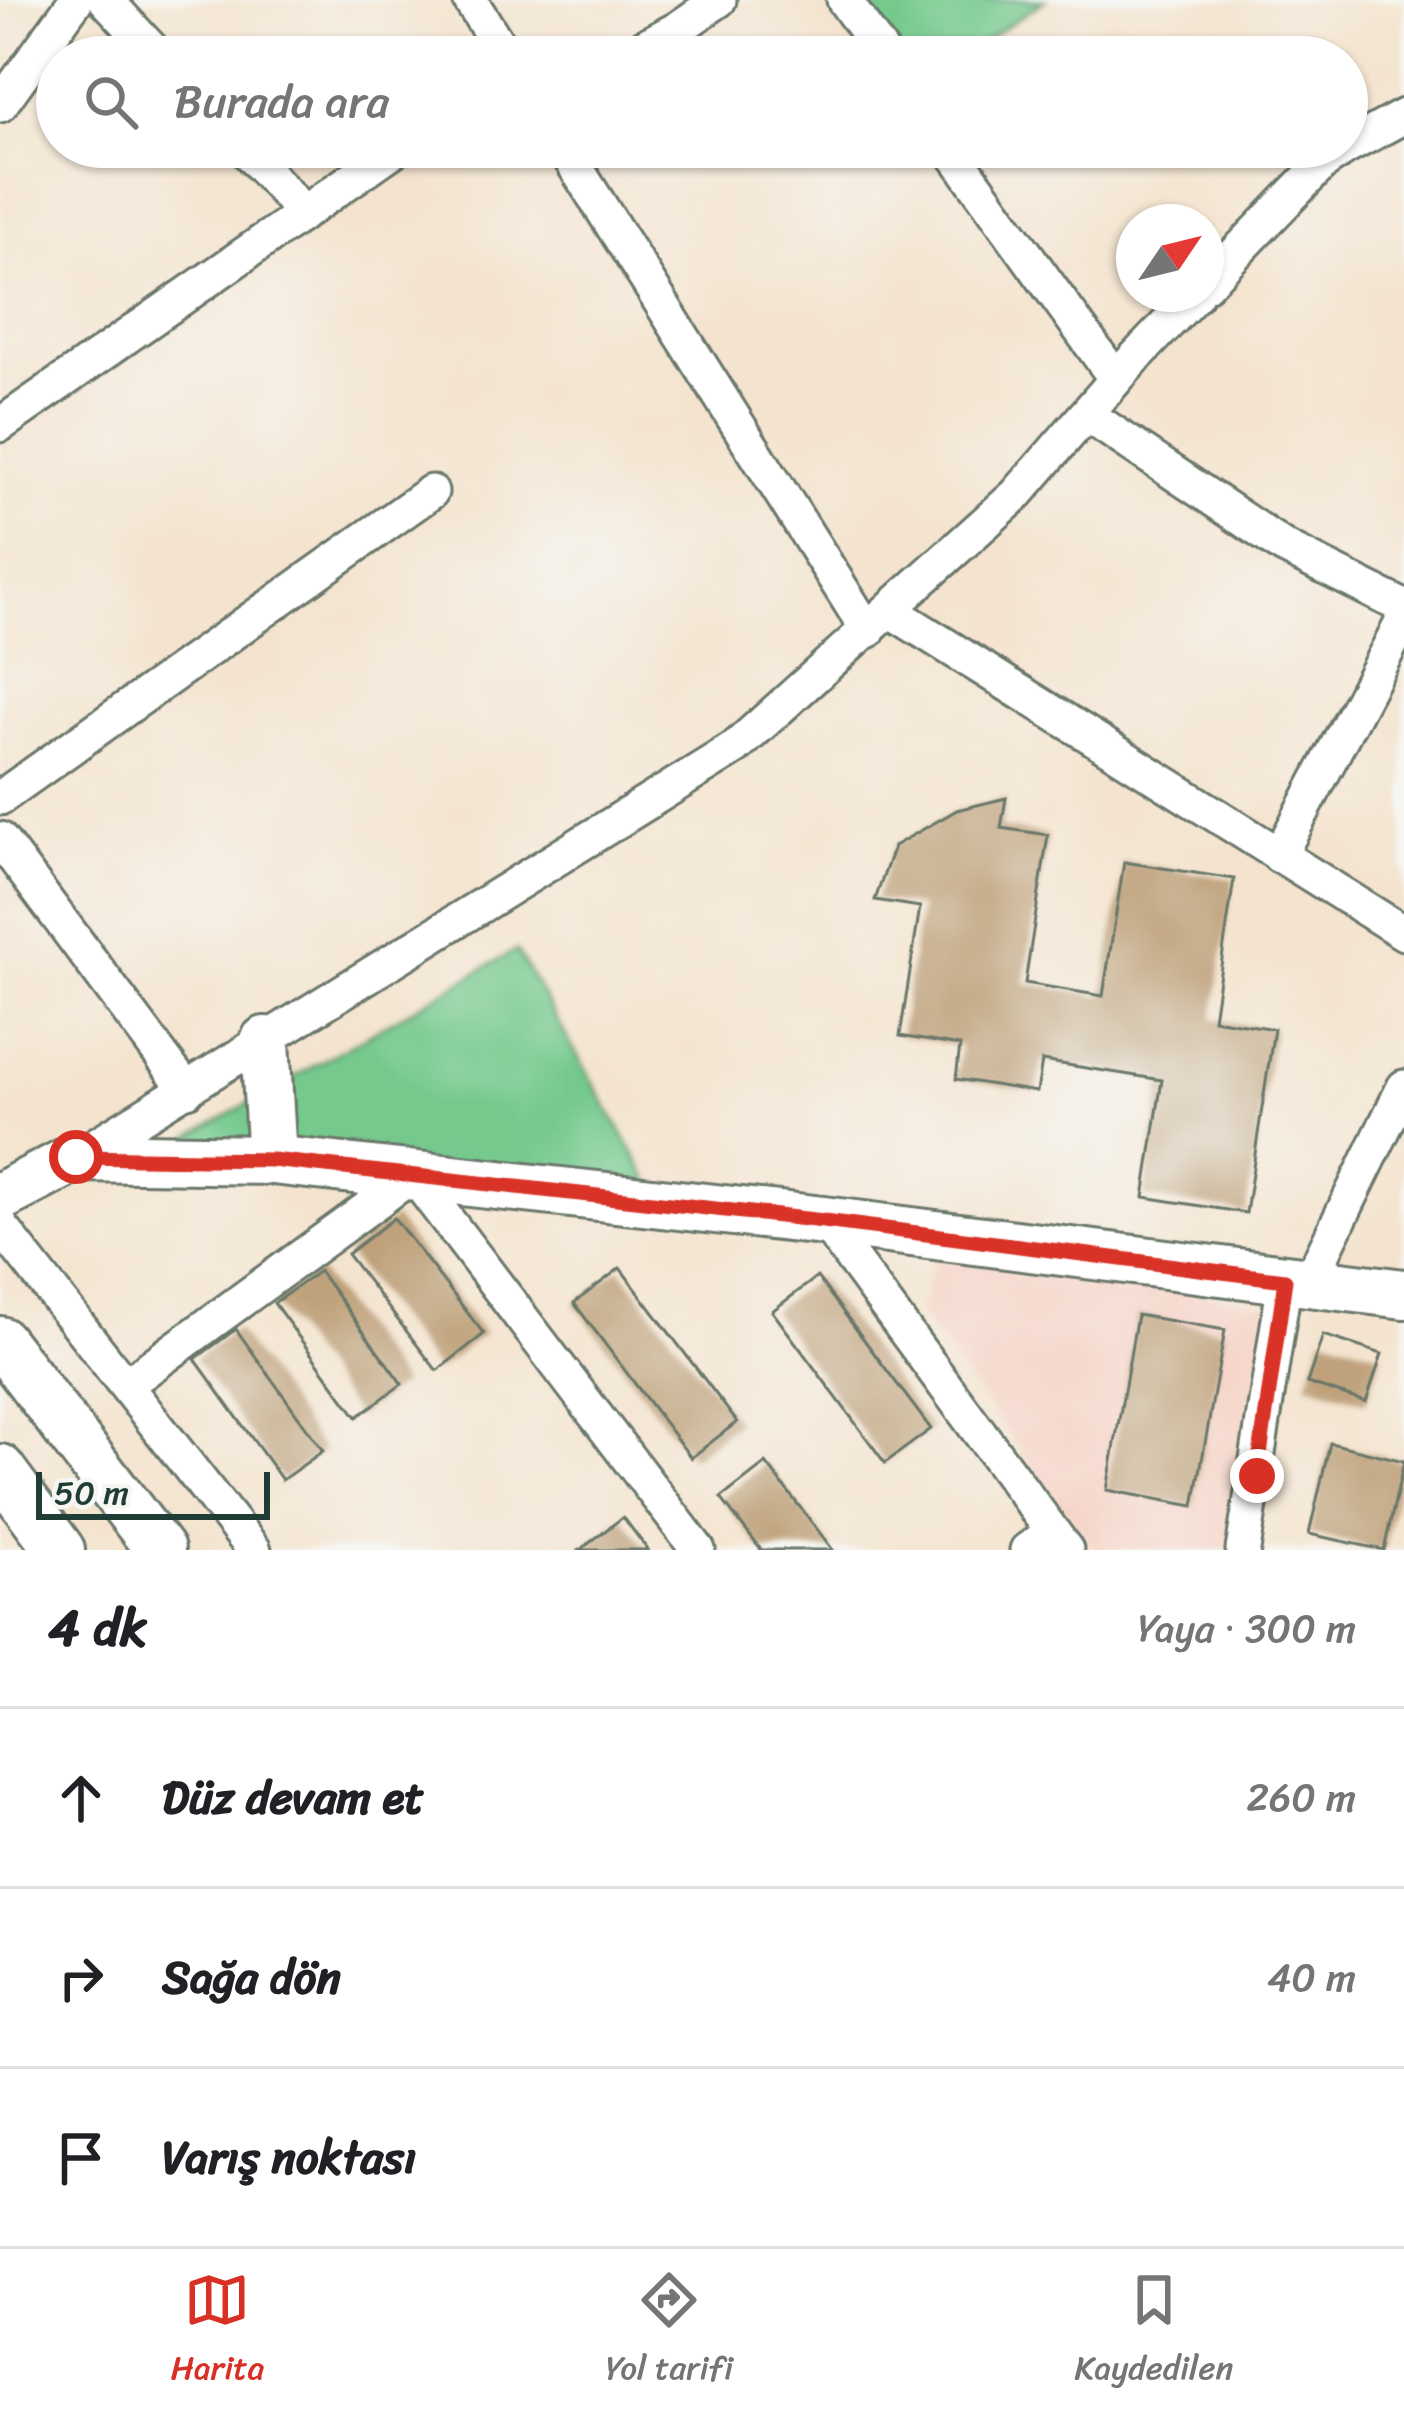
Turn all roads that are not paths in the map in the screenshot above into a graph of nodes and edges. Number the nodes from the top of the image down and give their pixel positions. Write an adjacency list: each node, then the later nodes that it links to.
1 (76, 0): 6 (street)
2 (106, 0): 7 (street)
3 (470, 0): 8 (street)
4 (719, 0): 9 (street)
5 (844, 0): 10 (street)
6 (50, 36)
7 (139, 36)
8 (493, 36)
9 (664, 36)
10 (870, 36)
11 (36, 55): 12 (street)
12 (0, 105)
13 (1404, 116): 14 (street)
14 (1368, 132)
15 (262, 168): 20 (street)
16 (366, 168): 20 (street)
17 (577, 168): 29 (street)
18 (964, 168): 23 (street)
19 (1318, 168): 21 (street)
20 (302, 211): 25 (street)
21 (1224, 265)
22 (1179, 312): 23 (street)
23 (1116, 379): 24 (street)
24 (1086, 414): 27 (street); 29 (street)
25 (0, 425)
26 (431, 492): 30 (street)
27 (1404, 607)
28 (1404, 620): 32 (street)
29 (880, 621): 32 (street); 34 (street)
30 (0, 799)
31 (0, 839): 36 (street)
32 (1279, 856): 33 (street)
33 (1404, 933)
34 (265, 1041): 36 (street); 38 (street)
35 (1404, 1087): 43 (street)
36 (187, 1090): 37 (street)
37 (76, 1157): 38 (street); 40 (street)
38 (272, 1160): 39 (street)
39 (413, 1175): 41 (street); 46 (street); 52 (street)
40 (0, 1197)
41 (824, 1221): 43 (street); 48 (street)
42 (0, 1225): 46 (street)
43 (1297, 1281): 44 (street); 53 (street)
44 (1404, 1294)
45 (0, 1341): 50 (street)
46 (127, 1384): 51 (street)
47 (0, 1469): 49 (street)
48 (1048, 1544)
49 (60, 1550)
50 (160, 1550)
51 (254, 1550)
52 (698, 1550)
53 (1243, 1550)

